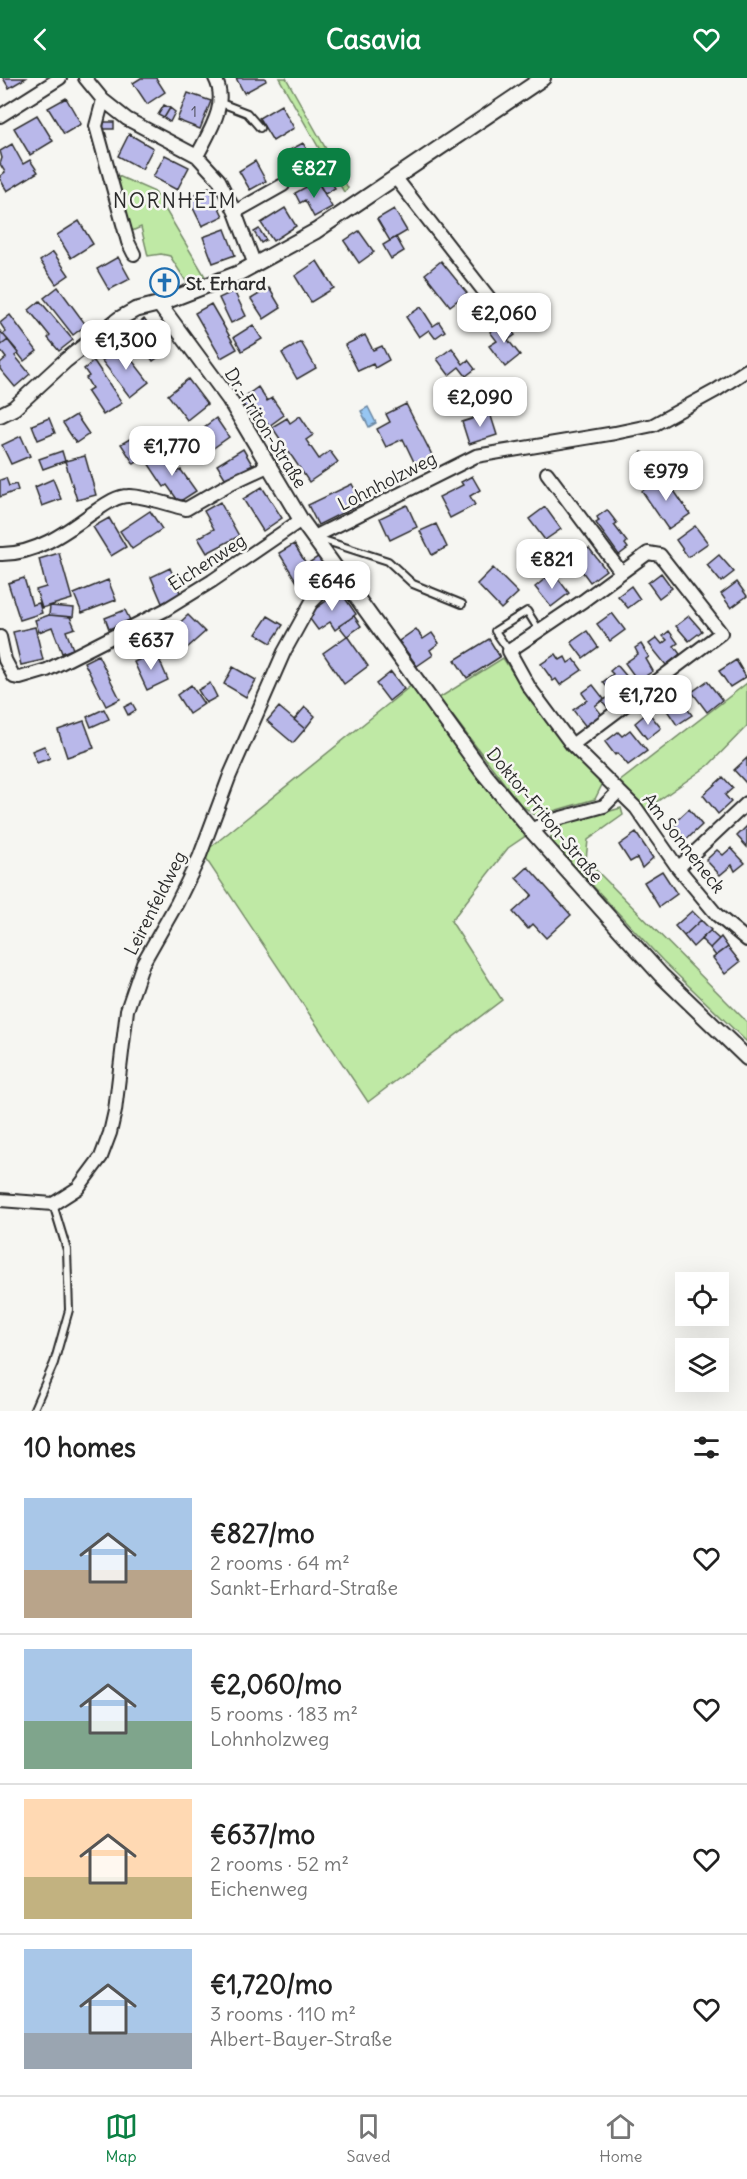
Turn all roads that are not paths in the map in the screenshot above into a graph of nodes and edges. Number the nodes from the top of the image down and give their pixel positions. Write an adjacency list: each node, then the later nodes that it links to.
1 (60, 78): 7 (street)
2 (86, 78): 5 (street)
3 (215, 78): 6 (street)
4 (543, 78): 10 (street)
5 (103, 100): 9 (street); 13 (street)
6 (221, 103): 8 (lane); 9 (street)
7 (0, 116)
8 (260, 128)
9 (197, 156): 12 (street)
10 (395, 177): 14 (street); 16 (street)
11 (283, 186): 12 (street)
12 (235, 212): 14 (street)
13 (134, 254)
14 (255, 265): 15 (street)
15 (159, 304): 18 (street); 19 (street, Dr.-Friton-Straße)
16 (500, 312)
17 (747, 370): 22 (street, Lohnholzweg)
18 (0, 415)
19 (270, 465): 21 (street, Dr.-Friton-Straße); 23 (street)
20 (548, 473): 24 (street)
21 (301, 520): 22 (street, Dr.-Friton-Straße); 28 (street, Eichenweg)
22 (314, 537): 25 (street, Dr.-Friton-Straße); 26 (lane)
23 (0, 554)
24 (621, 572): 27 (street); 30 (street)
25 (340, 573): 33 (street, Doktor-Friton-Straße); 38 (street, Leirenfeldweg)
26 (462, 604)
27 (539, 630): 29 (street); 29 (lane)
28 (0, 637)
29 (509, 651): 30 (street, Am Sonneneck)
30 (572, 745): 31 (street, Am Sonneneck)
31 (619, 791): 33 (street, Am Sonneneck); 34 (street, Am Sonneneck)
32 (747, 803): 34 (street)
33 (531, 830): 36 (street, Doktor-Friton-Straße)
34 (678, 868): 35 (street, Am Sonneneck)
35 (747, 940)
36 (747, 1059)
37 (0, 1200): 38 (street)
38 (53, 1204): 39 (lane)
39 (33, 1411)

